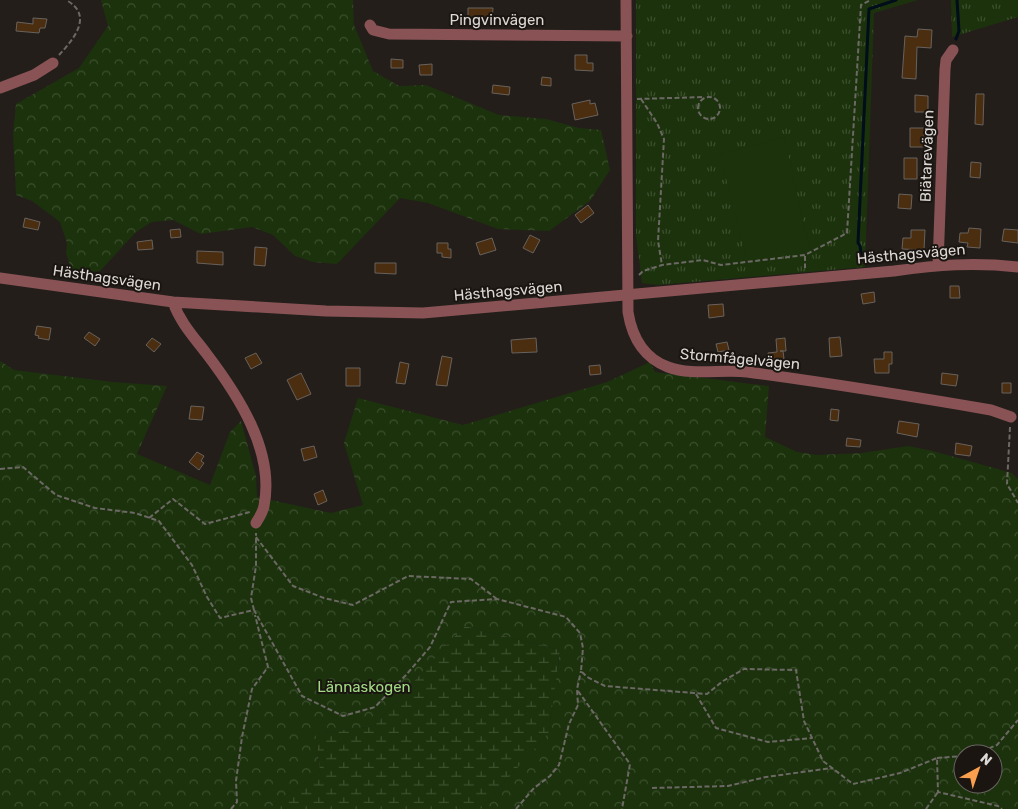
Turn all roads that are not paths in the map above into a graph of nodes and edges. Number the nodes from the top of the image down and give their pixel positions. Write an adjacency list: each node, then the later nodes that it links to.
1 (626, 0): 3 (street, Stormfågelvägen)
2 (370, 25): 3 (street, Pingvinvägen)
3 (627, 36): 10 (street, Stormfågelvägen)
4 (953, 50): 7 (street, Biätarevägen)
5 (52, 63): 6 (street)
6 (0, 88)
7 (938, 265): 8 (street, Hästhagsvägen); 10 (street, Hästhagsvägen)
8 (1018, 267)
9 (0, 278): 11 (street, Hästhagsvägen)
10 (628, 295): 11 (street, Hästhagsvägen); 12 (street, Stormfågelvägen)
11 (173, 302): 13 (street)
12 (1011, 418)
13 (256, 523)

